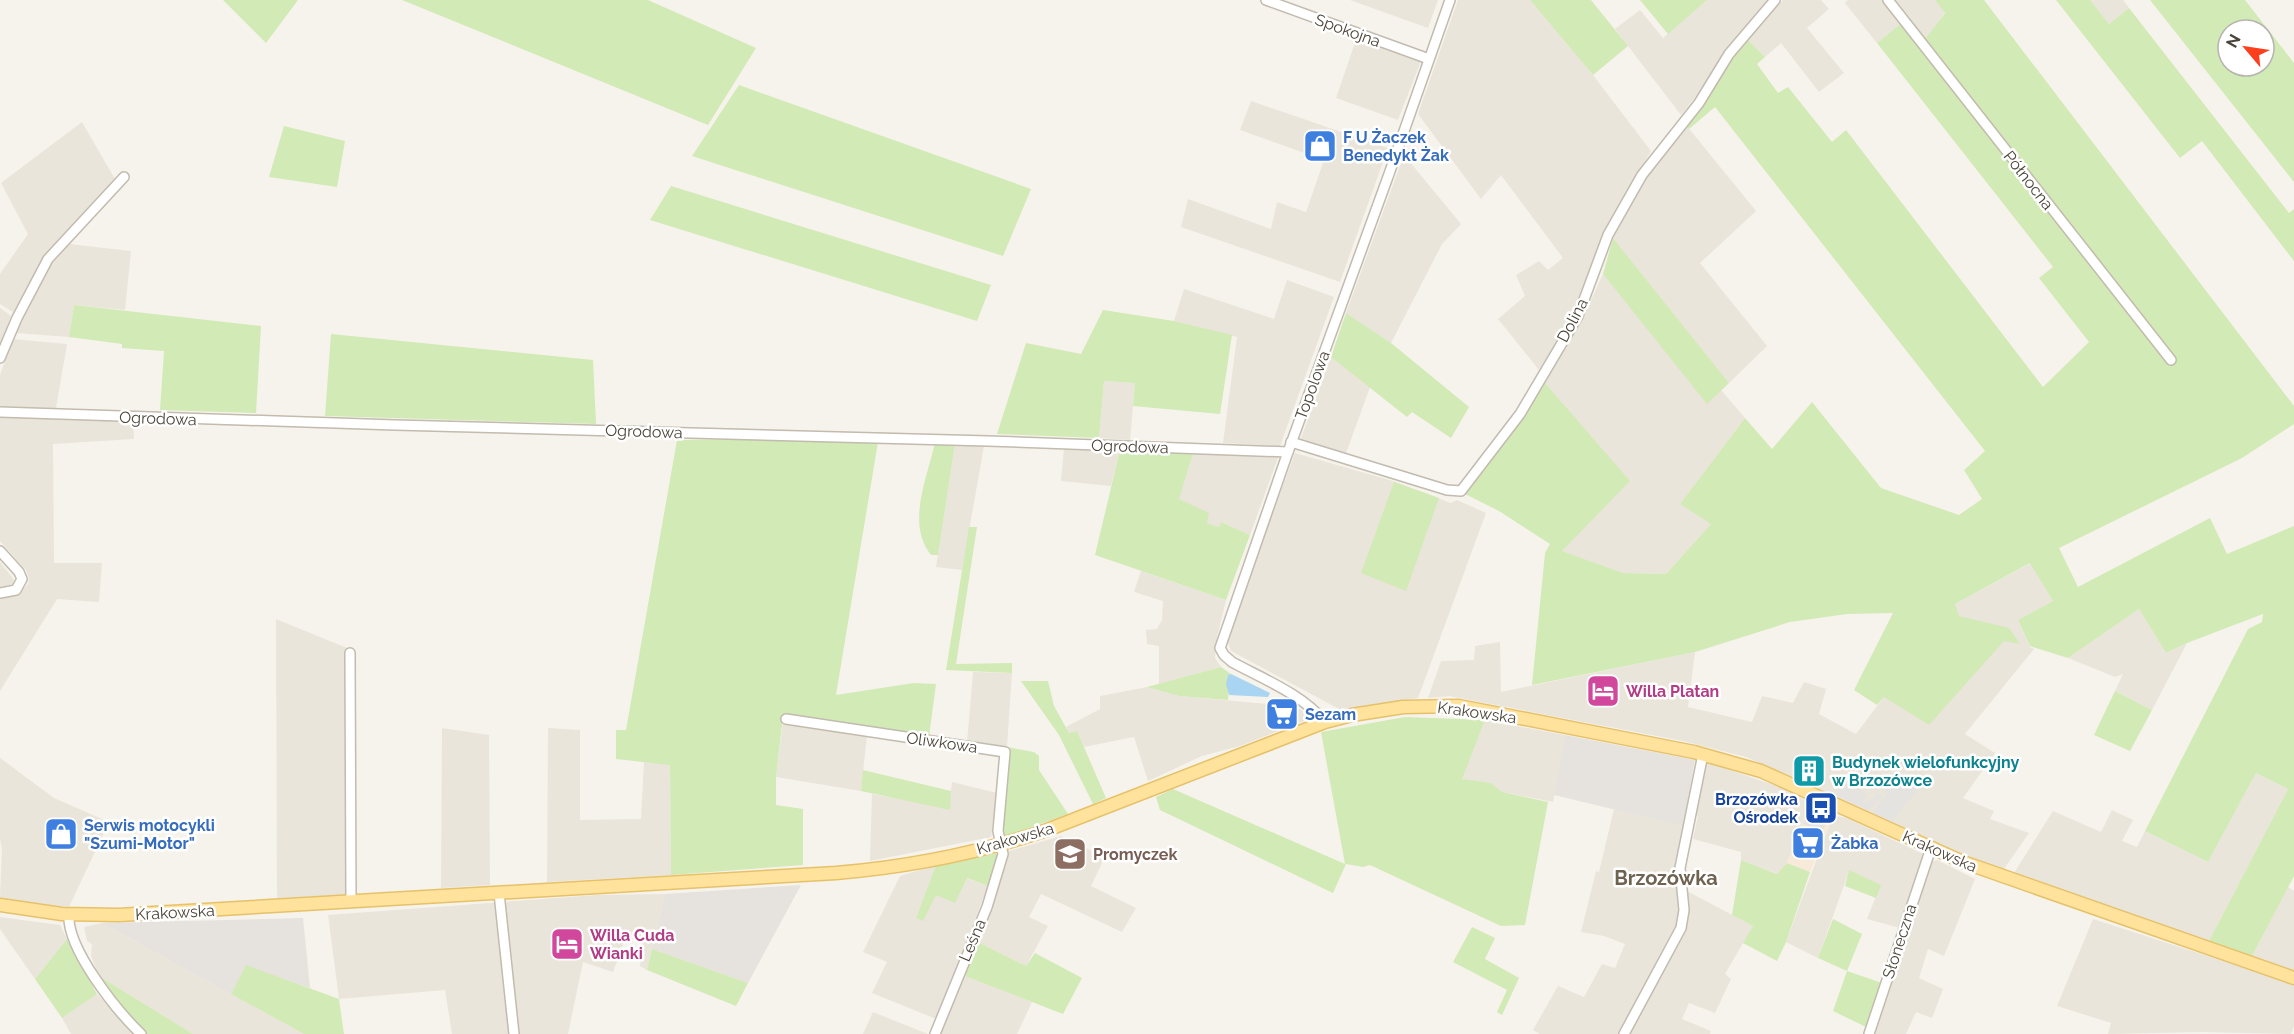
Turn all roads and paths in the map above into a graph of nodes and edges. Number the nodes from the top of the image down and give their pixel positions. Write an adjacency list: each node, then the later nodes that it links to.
1 (1266, 0): 5 (street, Spokojna)
2 (1450, 0): 5 (street, Topolowa)
3 (1775, 0): 10 (street, Dolina)
4 (1888, 0): 8 (street, Północna)
5 (1429, 59): 10 (street, Topolowa)
6 (124, 177): 7 (street)
7 (0, 358)
8 (2171, 360)
9 (0, 412): 10 (street, Ogrodowa)
10 (1289, 447): 15 (street, Topolowa)
11 (0, 551): 12 (street)
12 (0, 593)
13 (350, 653): 20 (street)
14 (786, 719): 17 (street, Oliwkowa)
15 (1324, 722): 16 (main road, Krakowska); 17 (main road, Krakowska)
16 (1703, 754): 18 (main road, Krakowska); 27 (street)
17 (1000, 845): 19 (main road, Krakowska); 26 (street, Leśna)
18 (1930, 848): 23 (main road, Krakowska); 28 (street, Słoneczna)
19 (499, 893): 20 (main road, Krakowska); 25 (street)
20 (351, 902): 22 (main road, Krakowska)
21 (0, 905): 22 (main road, Krakowska)
22 (69, 914): 24 (street)
23 (2294, 978)
24 (141, 1034)
25 (514, 1034)
26 (935, 1034)
27 (1624, 1034)
28 (1869, 1034)

